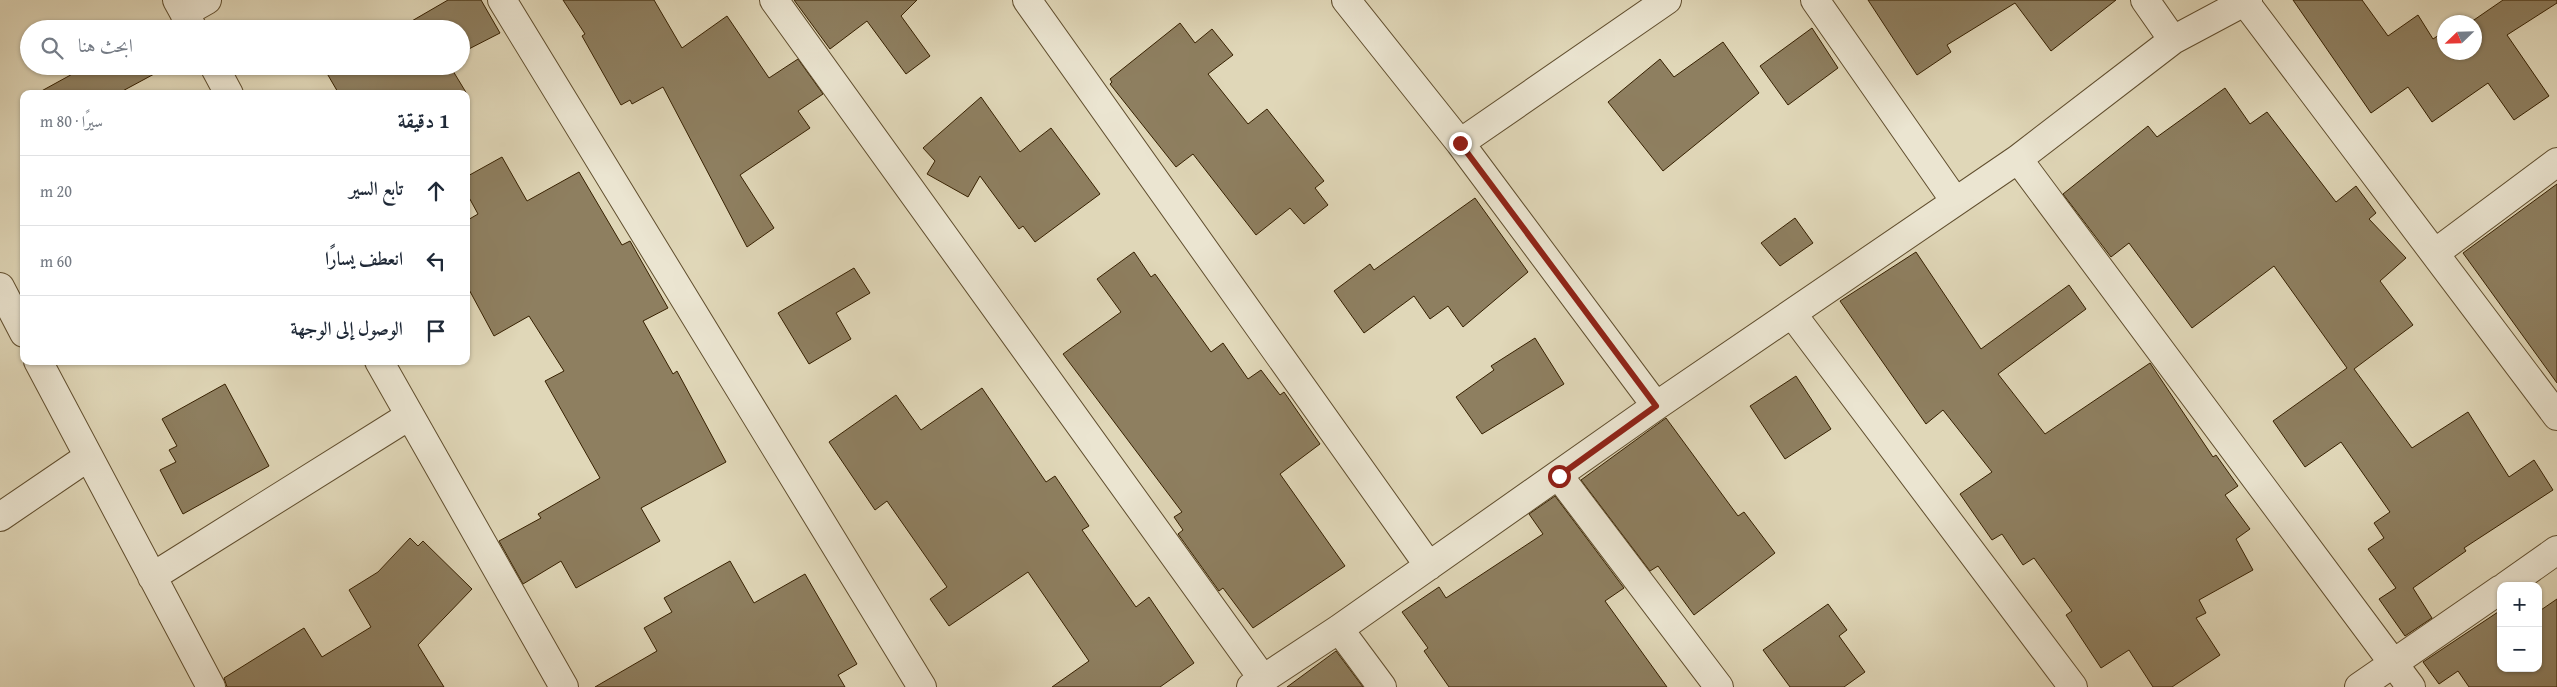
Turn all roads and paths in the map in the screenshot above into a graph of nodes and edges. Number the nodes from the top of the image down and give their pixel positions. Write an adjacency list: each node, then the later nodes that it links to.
1 (502, 0): 38 (street)
2 (774, 0): 36 (street)
3 (1027, 0): 29 (street)
4 (1346, 0): 12 (street)
5 (1666, 0): 12 (street)
6 (1815, 0): 15 (street)
7 (2145, 0): 9 (street)
8 (2246, 1): 9 (street); 16 (street)
9 (2173, 40): 13 (street)
10 (219, 75): 11 (street)
11 (227, 90)
12 (1460, 143): 22 (street)
13 (2018, 159): 15 (street); 34 (street)
14 (2557, 162): 16 (street)
15 (1955, 201): 18 (street)
16 (2435, 253): 24 (street)
17 (0, 287): 19 (street)
18 (1793, 315): 22 (street); 41 (street)
19 (20, 325)
20 (40, 365): 25 (street)
21 (381, 365): 23 (street)
22 (1656, 406): 26 (street)
23 (409, 416): 30 (street); 37 (street)
24 (2557, 416)
25 (88, 457): 27 (street); 30 (street)
26 (1559, 476): 29 (street); 40 (street)
27 (0, 517)
28 (2557, 550): 31 (street)
29 (1429, 566): 33 (street)
30 (152, 576): 35 (street)
31 (2512, 582)
32 (2497, 592): 34 (street)
33 (1339, 628): 36 (street); 39 (street)
34 (2394, 664): 42 (street); 43 (street)
35 (202, 683)
36 (1257, 683)
37 (564, 687)
38 (922, 687)
39 (1382, 687)
40 (1719, 687)
41 (2073, 687)
42 (2359, 687)
43 (2411, 687)

